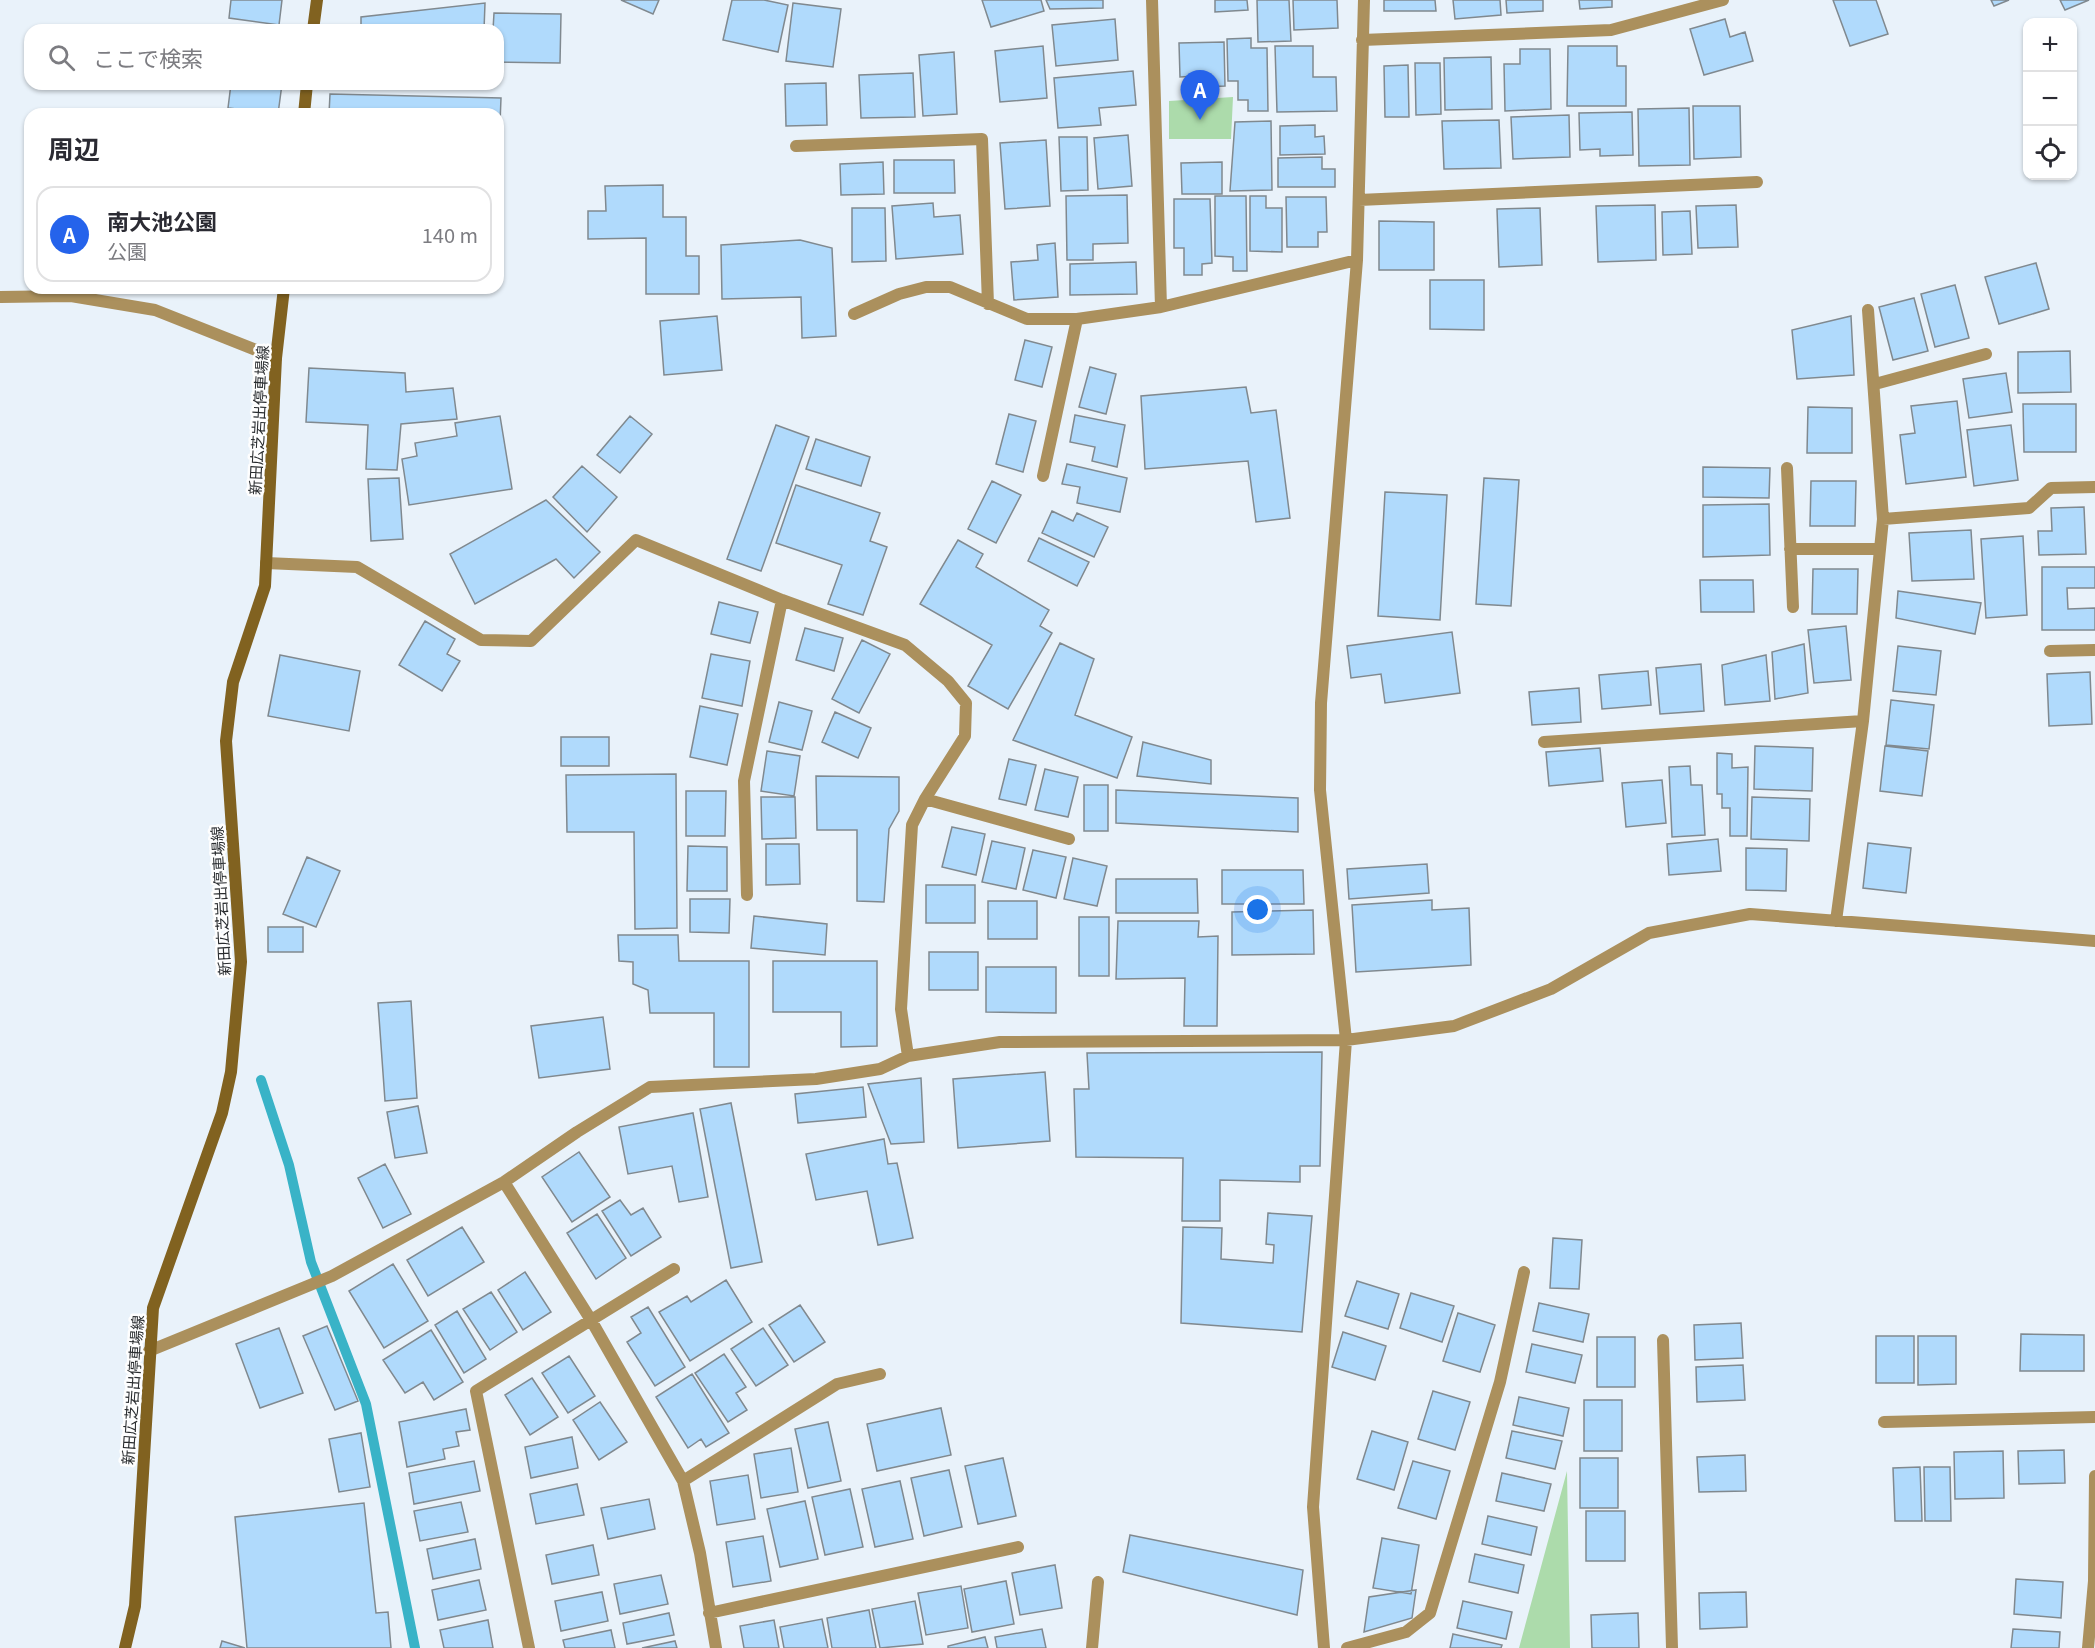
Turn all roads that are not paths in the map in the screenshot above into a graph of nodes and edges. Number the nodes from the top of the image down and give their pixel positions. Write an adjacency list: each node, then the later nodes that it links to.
1 (317, 0): 5 (main road)
2 (1152, 0): 16 (street)
3 (1364, 0): 6 (street)
4 (1723, 0): 6 (street)
5 (314, 24)
6 (1362, 40): 11 (street)
7 (306, 90): 8 (main road)
8 (305, 108)
9 (796, 146): 15 (street)
10 (1757, 182): 11 (street)
11 (1359, 200): 12 (street)
12 (1357, 260): 16 (street); 41 (street)
13 (283, 294): 21 (main road, 新田広芝岩出停車場線)
14 (0, 297): 21 (street)
15 (988, 304): 18 (street); 19 (street)
16 (1161, 307): 19 (street)
17 (1868, 310): 22 (street)
18 (854, 314)
19 (1077, 319): 24 (street)
20 (1986, 354): 22 (street)
21 (276, 358): 29 (main road, 新田広芝岩出停車場線)
22 (1875, 384): 26 (street)
23 (1787, 468): 27 (street)
24 (1043, 476)
25 (2095, 487): 26 (street)
26 (1883, 519): 28 (street)
27 (1790, 549): 28 (street); 31 (street)
28 (1880, 549): 34 (street)
29 (266, 563): 30 (street); 48 (main road, 新田広芝岩出停車場線)
30 (782, 600): 36 (street); 38 (street)
31 (1793, 607)
32 (2095, 650): 33 (street)
33 (2050, 651)
34 (1863, 721): 35 (street); 39 (street)
35 (1544, 742)
36 (925, 799): 37 (street); 42 (street)
37 (1069, 839)
38 (747, 895)
39 (1836, 921): 40 (street); 41 (street)
40 (2095, 941)
41 (1346, 1040): 42 (street); 61 (street)
42 (908, 1056): 43 (street)
43 (504, 1182): 46 (street); 48 (street)
44 (674, 1269): 46 (street)
45 (1524, 1272): 62 (street)
46 (591, 1320): 53 (street); 58 (street)
47 (1663, 1340): 63 (street)
48 (149, 1351): 57 (main road, 新田広芝岩出停車場線)
49 (880, 1374): 53 (street)
50 (2095, 1417): 51 (street)
51 (1884, 1422)
52 (2095, 1476): 64 (street)
53 (683, 1481): 56 (street)
54 (1018, 1547): 56 (street)
55 (1098, 1582): 60 (street)
56 (709, 1613): 59 (street)
57 (125, 1648)
58 (529, 1648)
59 (716, 1648)
60 (1092, 1648)
61 (1324, 1648)
62 (1347, 1648)
63 (1672, 1648)
64 (2088, 1648)

